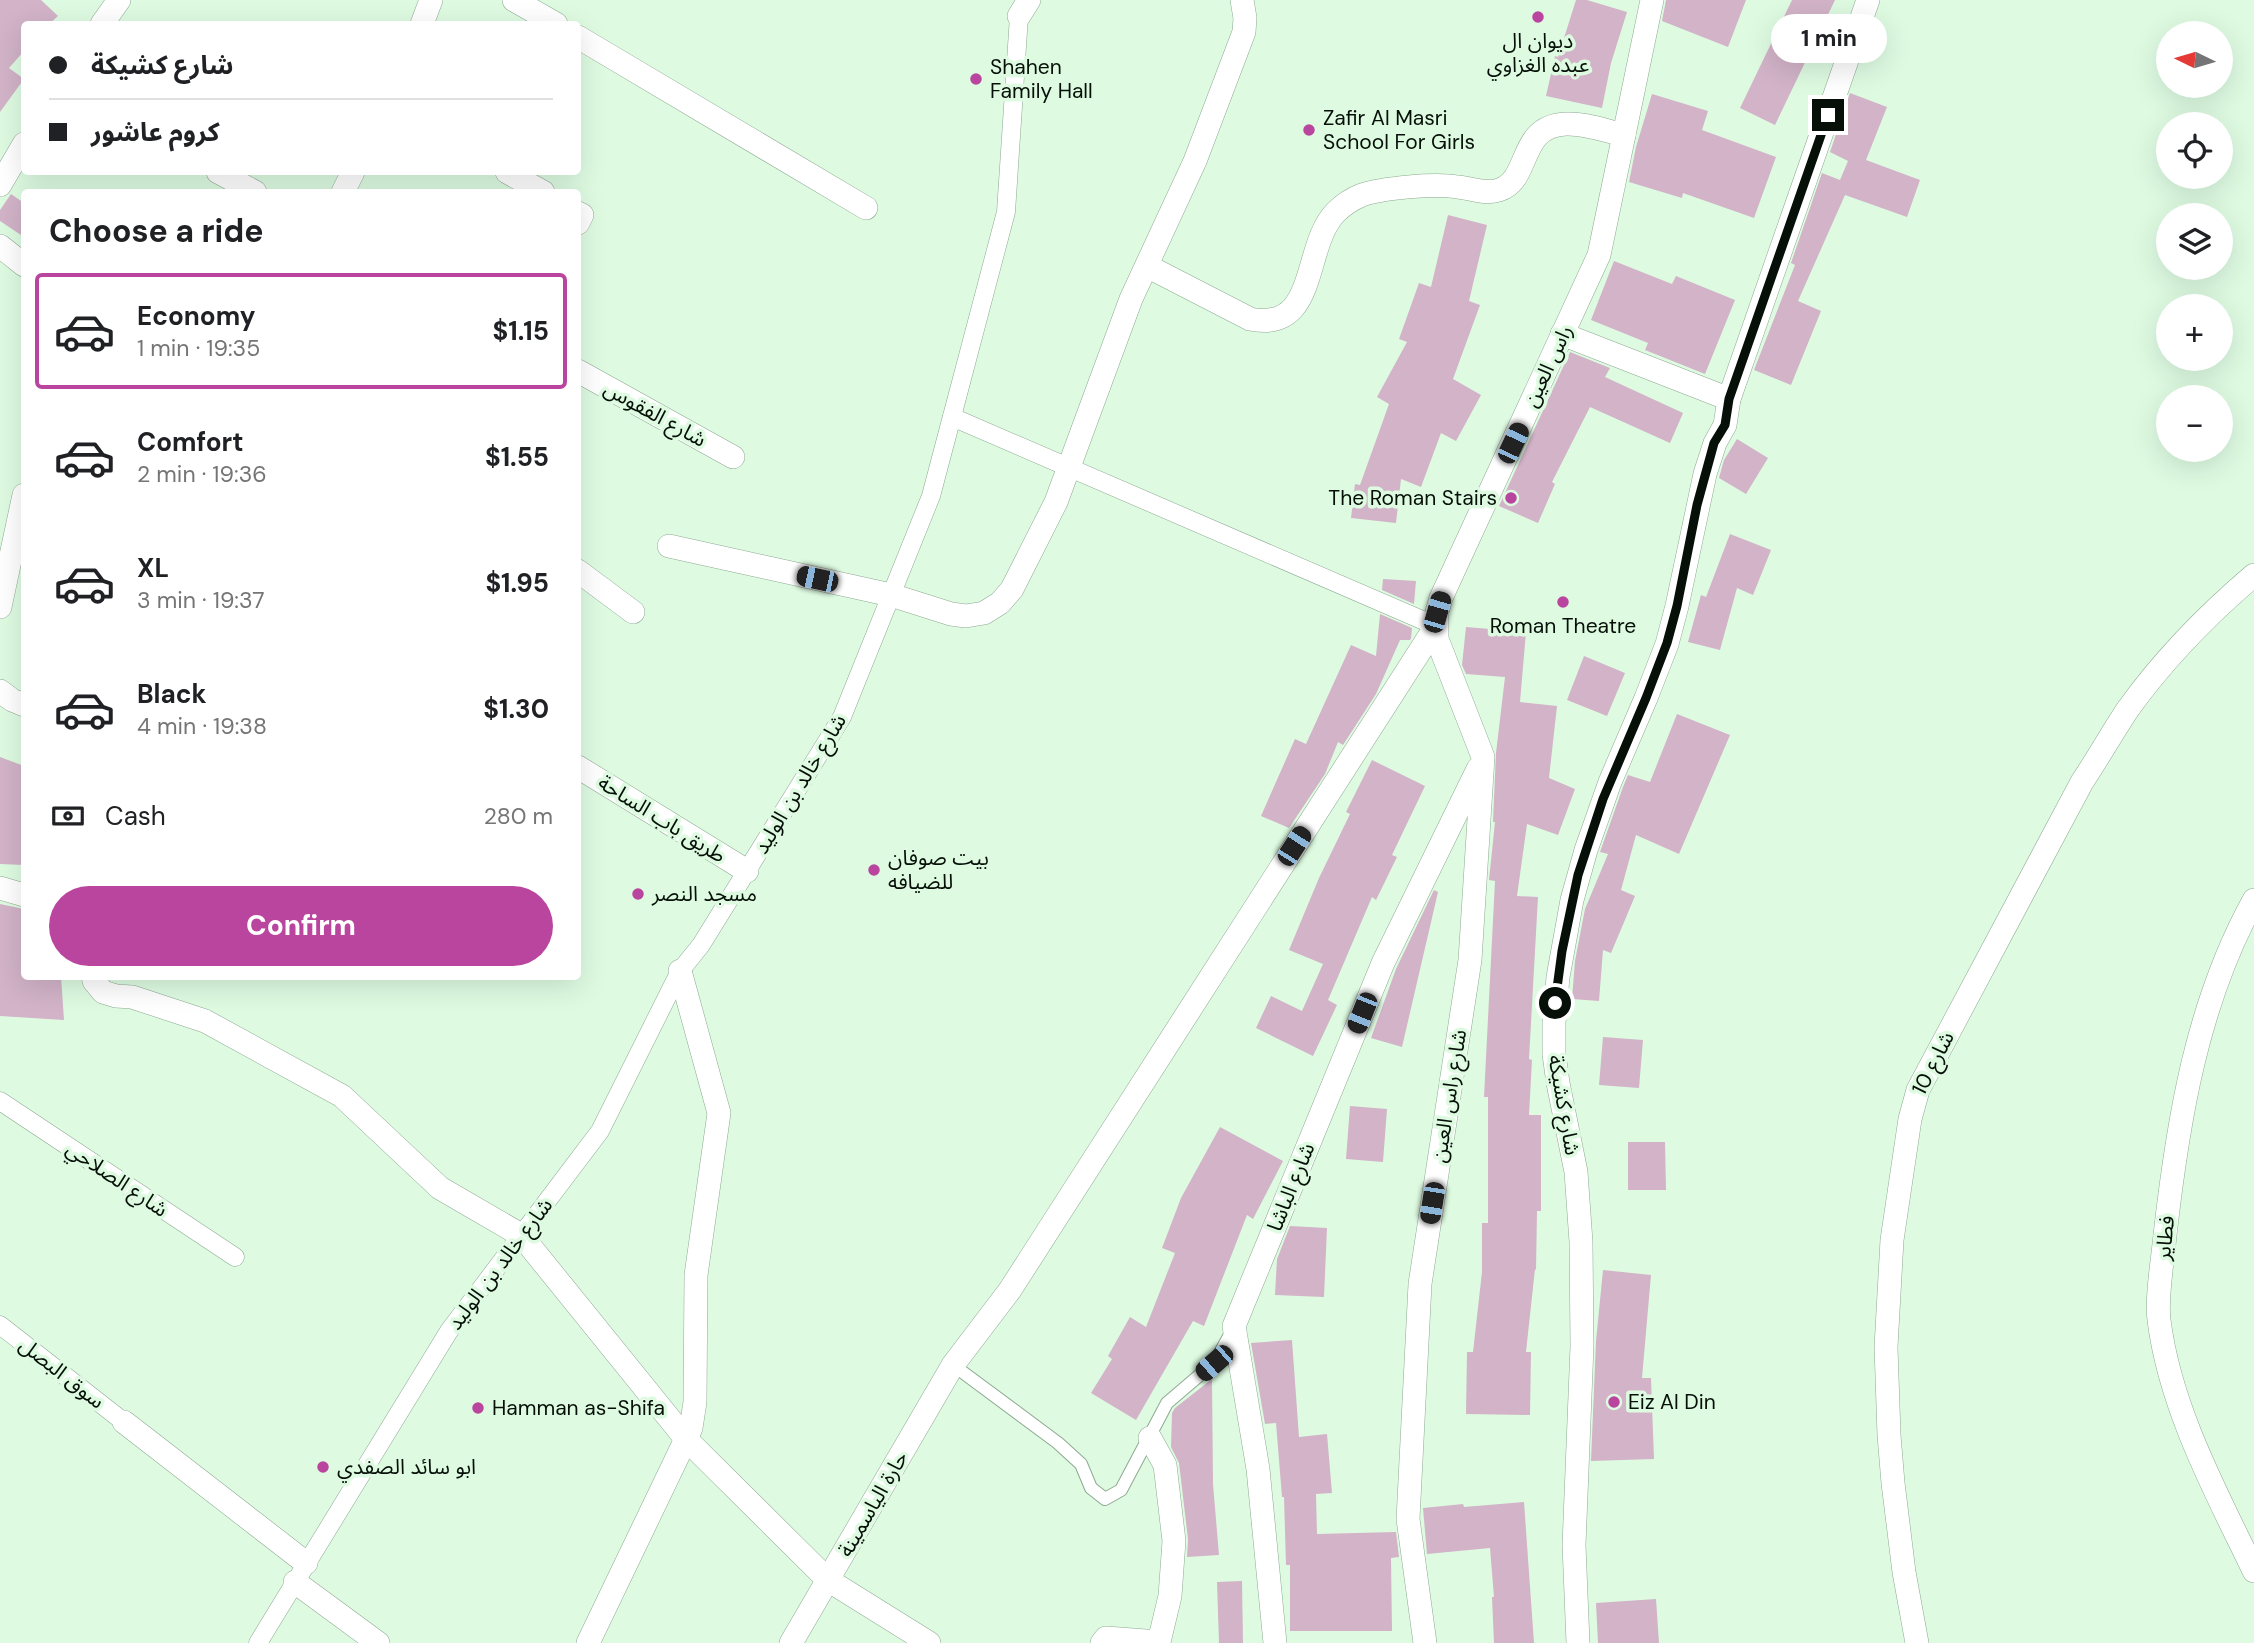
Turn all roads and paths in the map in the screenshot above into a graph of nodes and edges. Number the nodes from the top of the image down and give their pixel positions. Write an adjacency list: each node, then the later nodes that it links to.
1 (119, 0): 8 (street)
2 (431, 0): 9 (street)
3 (514, 0): 10 (street)
4 (1242, 0): 22 (street)
5 (1652, 0): 12 (street, راس العين)
6 (1868, 0): 25 (street, شارع كشيكة)
7 (1024, 8): 26 (street, شارع خالد بن الوليد)
8 (104, 21)
9 (423, 21)
10 (550, 21)
11 (581, 39): 19 (street)
12 (1624, 135): 22 (street); 23 (street, راس العين)
13 (21, 149): 16 (street)
14 (224, 175): 17 (street)
15 (512, 175): 18 (street)
16 (0, 185)
17 (249, 189)
18 (538, 189)
19 (866, 208)
20 (0, 246): 21 (street)
21 (21, 263)
22 (1147, 266): 28 (street)
23 (1562, 334): 25 (street); 37 (street, راس العين)
24 (581, 373): 27 (street, شارع الفقوس)
25 (1729, 399): 68 (street, شارع كشيكة)
26 (952, 418): 28 (street); 34 (street, شارع خالد بن الوليد)
27 (733, 457)
28 (1068, 468): 34 (street); 37 (street)
29 (21, 508): 30 (street)
30 (13, 541): 35 (street)
31 (669, 547): 34 (street)
32 (581, 573): 36 (street)
33 (2254, 575): 69 (street, شارع 10)
34 (891, 595): 42 (street, شارع خالد بن الوليد)
35 (0, 607)
36 (633, 612)
37 (1438, 637): 40 (street); 53 (street, راس العين)
38 (0, 691): 39 (street)
39 (21, 704)
40 (1483, 757): 52 (street, شارع الباشا); 67 (street, شارع راس العين)
41 (581, 769): 42 (street, طريق باب الساحة)
42 (747, 871): 46 (street, شارع خالد بن الوليد)
43 (0, 888): 44 (street)
44 (21, 894)
45 (2254, 900): 57 (street, فطاير)
46 (680, 971): 49 (street, شارع خالد بن الوليد); 56 (street)
47 (94, 980): 49 (street)
48 (0, 1101): 50 (street, شارع الصلاحي)
49 (521, 1235): 56 (street); 58 (street, شارع خالد بن الوليد)
50 (235, 1257)
51 (0, 1325): 54 (street, سوق البصل)
52 (1234, 1326): 55 (lane); 66 (street)
53 (953, 1364): 55 (lane); 59 (street, حارة الياسمينة)
54 (124, 1422): 58 (street)
55 (1150, 1438): 65 (street)
56 (686, 1439): 59 (street); 62 (street)
57 (2254, 1571)
58 (301, 1573): 60 (street, شارع خالد بن الوليد); 61 (street)
59 (828, 1580): 63 (street, حارة الياسمينة); 64 (street)
60 (258, 1643)
61 (378, 1643)
62 (588, 1643)
63 (792, 1643)
64 (929, 1643)
65 (1102, 1643)
66 (1275, 1643)
67 (1425, 1643)
68 (1578, 1643)
69 (1917, 1643)

